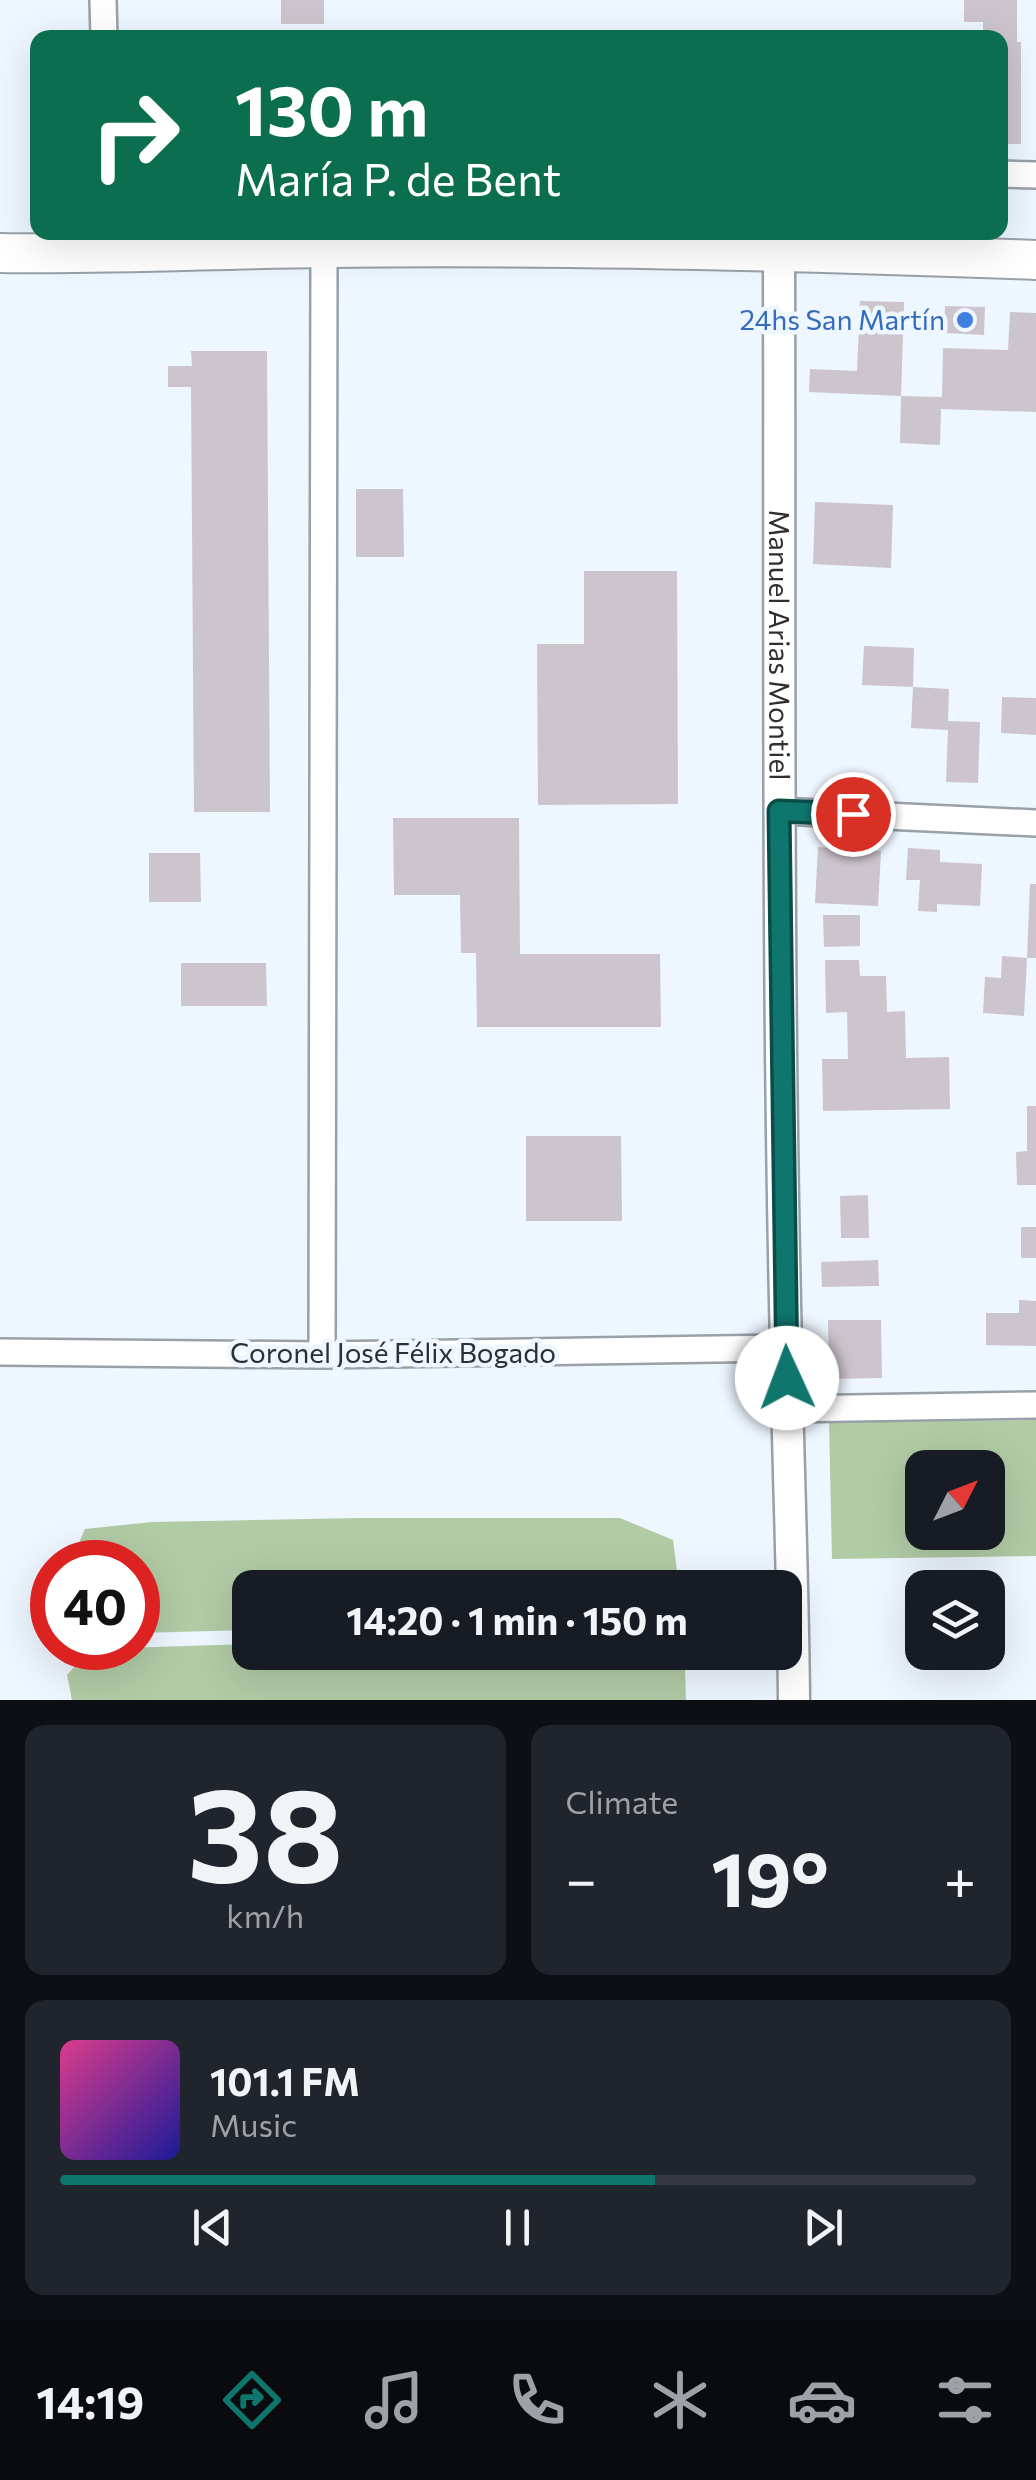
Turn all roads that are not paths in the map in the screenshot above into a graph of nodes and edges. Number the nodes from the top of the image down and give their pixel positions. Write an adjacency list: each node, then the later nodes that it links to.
1 (102, 0): 2 (street)
2 (104, 30)
3 (1008, 174): 4 (street)
4 (1036, 175)
5 (778, 241): 7 (main road); 9 (main road); 10 (street, Manuel Arias Montiel)
6 (110, 244): 7 (main road); 8 (main road)
7 (324, 248): 14 (street)
8 (0, 253)
9 (1036, 260)
10 (779, 811): 11 (street); 12 (street, Manuel Arias Montiel)
11 (1036, 823)
12 (786, 1348): 14 (street, Coronel José Félix Bogado); 16 (street, Manuel Arias Montiel)
13 (0, 1352): 14 (street, Coronel José Félix Bogado)
14 (322, 1355)
15 (1036, 1405): 16 (street)
16 (788, 1409): 17 (street, Manuel Arias Montiel)
17 (794, 1700)

